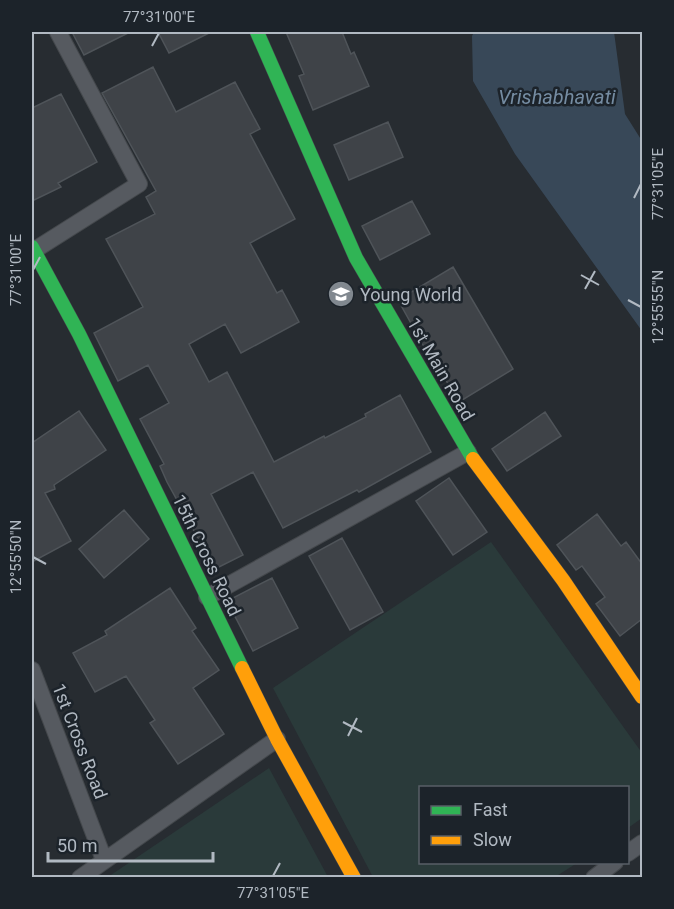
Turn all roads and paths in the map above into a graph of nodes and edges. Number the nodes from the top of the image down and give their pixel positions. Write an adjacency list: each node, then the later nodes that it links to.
1 (58, 32): 3 (street)
2 (257, 32): 4 (street, 1st Main Road)
3 (32, 249): 5 (street, 15th Cross Road)
4 (468, 452): 5 (street); 7 (street, 1st Main Road)
5 (207, 597): 8 (street, 15th Cross Road)
6 (32, 670): 11 (street, 1st Cross Road)
7 (642, 697)
8 (277, 739): 11 (street); 14 (street, 15th Cross Road)
9 (642, 843): 10 (street)
10 (629, 853)
11 (104, 861): 13 (street)
12 (612, 864): 15 (street)
13 (80, 878)
14 (354, 878)
15 (594, 878)

